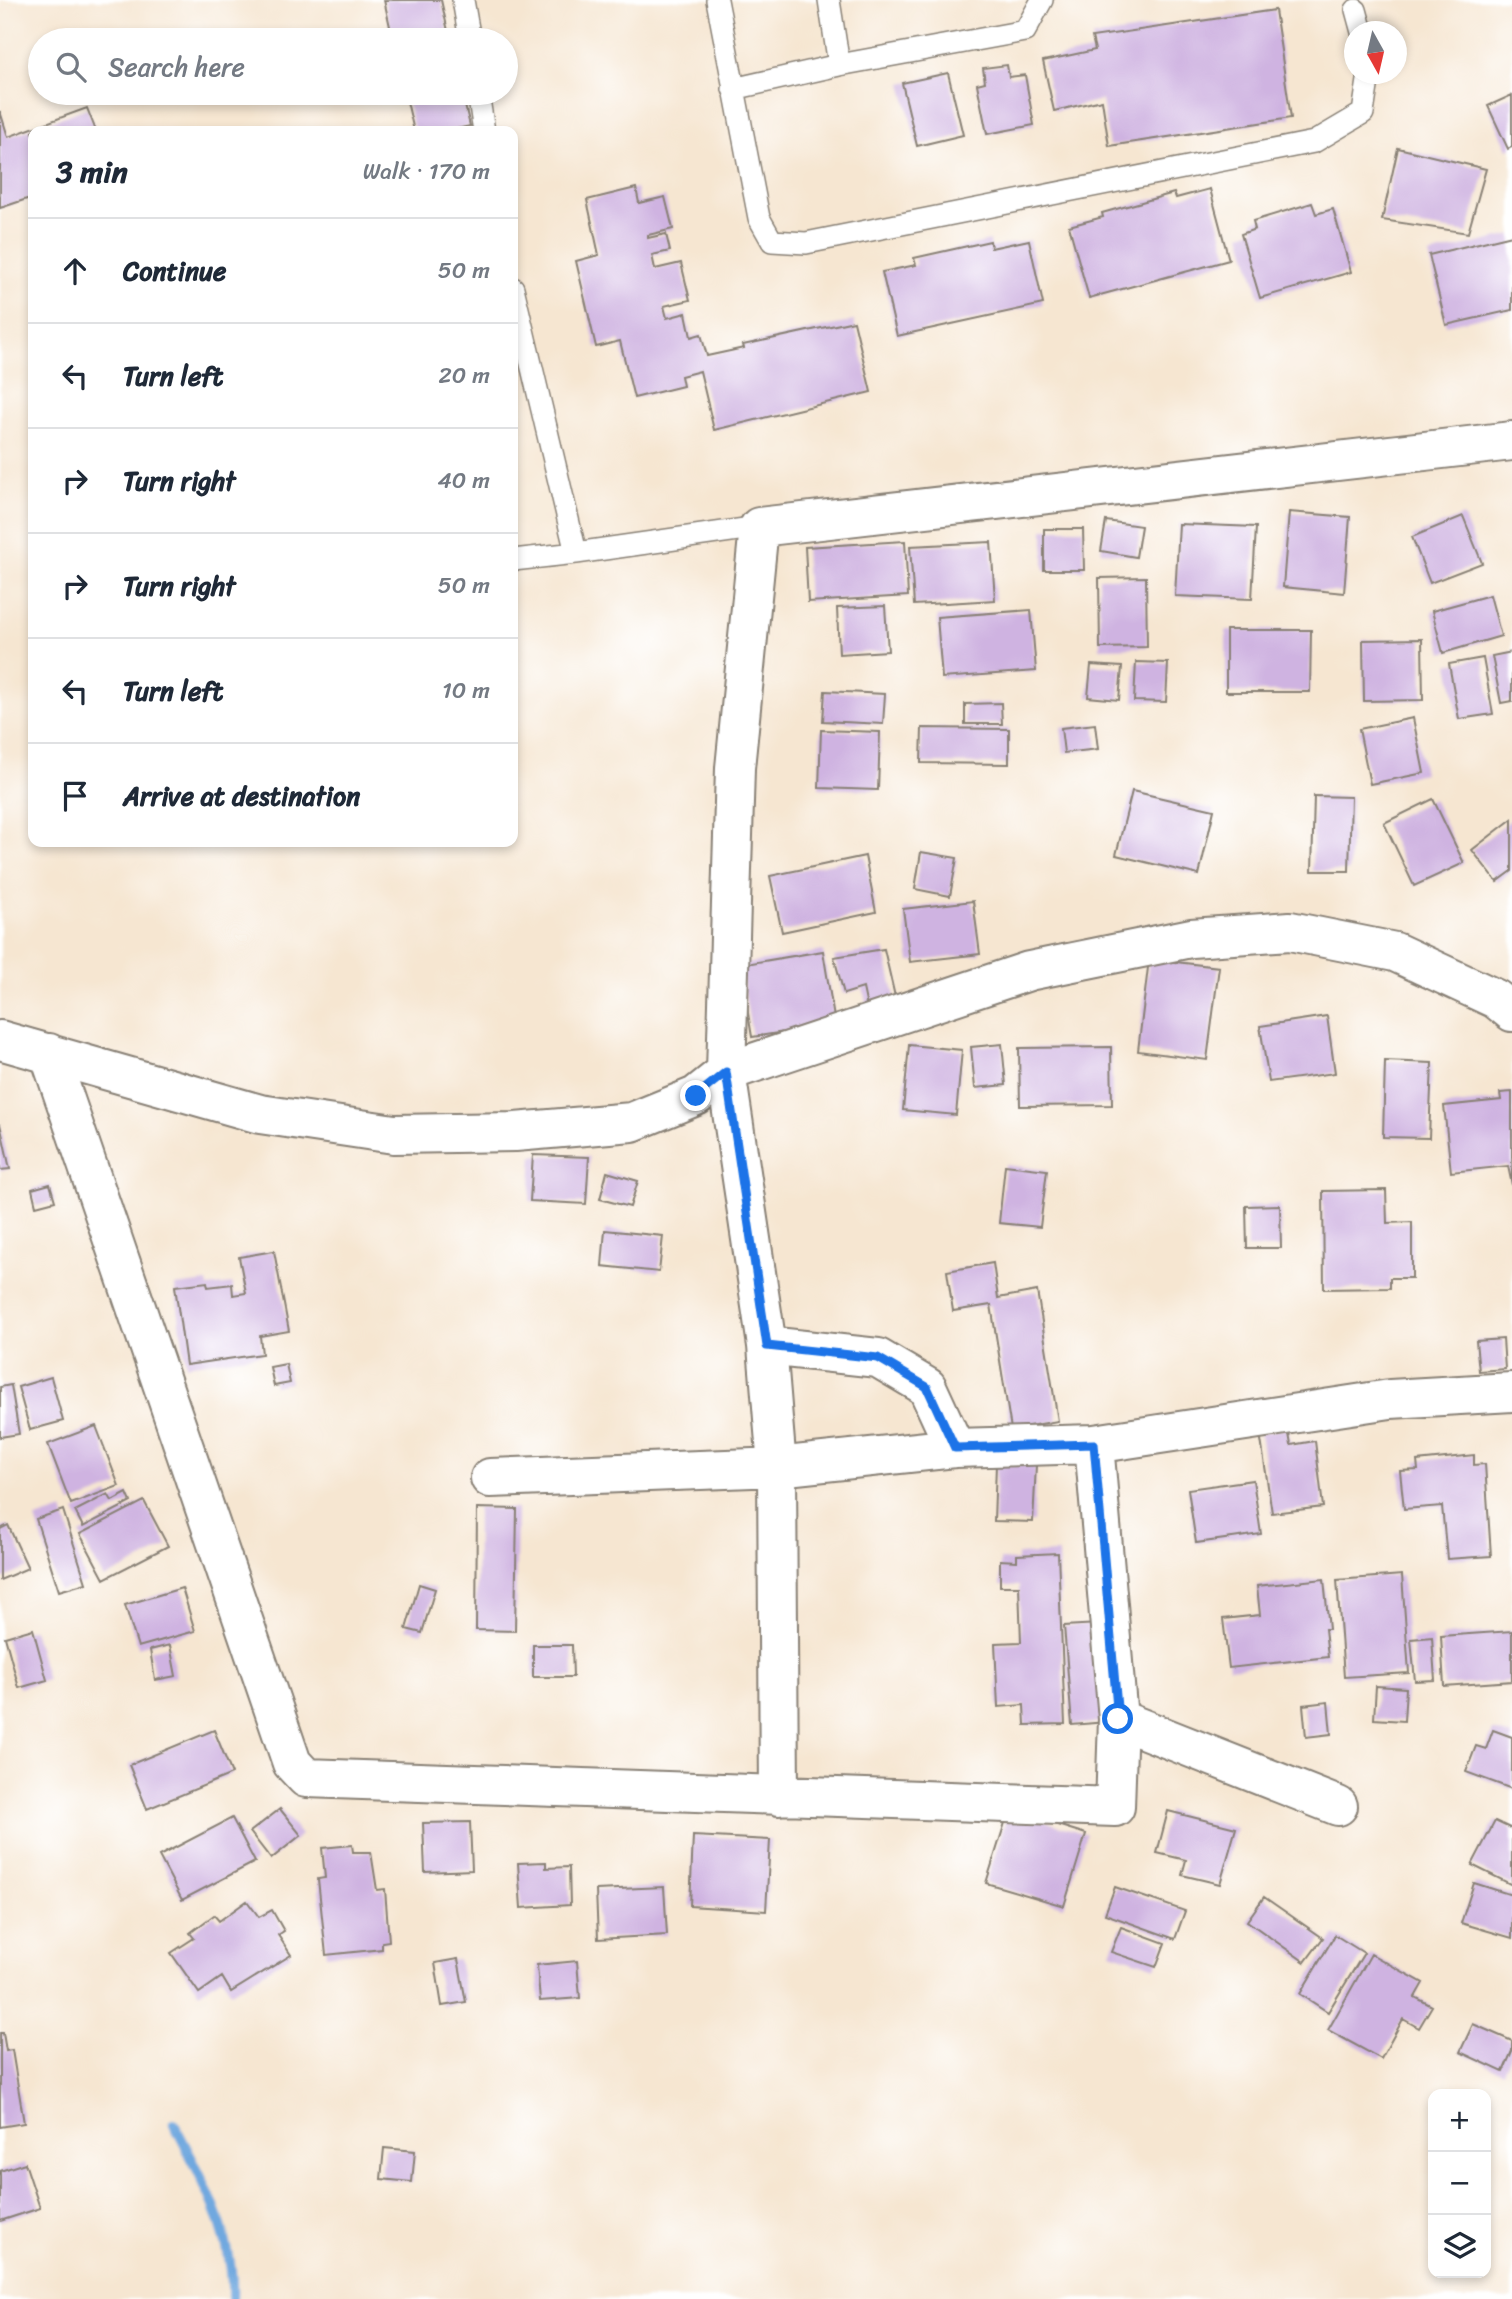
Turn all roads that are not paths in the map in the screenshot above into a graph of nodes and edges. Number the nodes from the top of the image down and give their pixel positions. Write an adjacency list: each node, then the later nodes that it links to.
1 (463, 0): 7 (lane)
2 (717, 0): 10 (lane)
3 (830, 0): 8 (lane)
4 (1042, 0): 8 (lane)
5 (1356, 10): 6 (lane)
6 (1359, 21)
7 (468, 28)
8 (839, 65): 10 (lane)
9 (1367, 84): 10 (lane)
10 (733, 89)
11 (480, 105): 12 (lane)
12 (483, 126)
13 (518, 309): 16 (lane)
14 (1512, 441): 15 (street)
15 (759, 527): 16 (lane); 21 (street)
16 (576, 553): 17 (lane)
17 (518, 559)
18 (1512, 1012): 21 (street)
19 (0, 1040): 20 (street)
20 (49, 1053): 21 (street); 29 (street)
21 (726, 1072): 22 (street)
22 (767, 1346): 25 (street); 26 (street)
23 (1512, 1392): 24 (street)
24 (1094, 1444): 25 (street); 28 (street)
25 (955, 1448): 26 (street)
26 (777, 1467): 27 (street); 29 (street)
27 (490, 1478)
28 (1118, 1719): 29 (street); 30 (street)
29 (779, 1796)
30 (1338, 1806)

